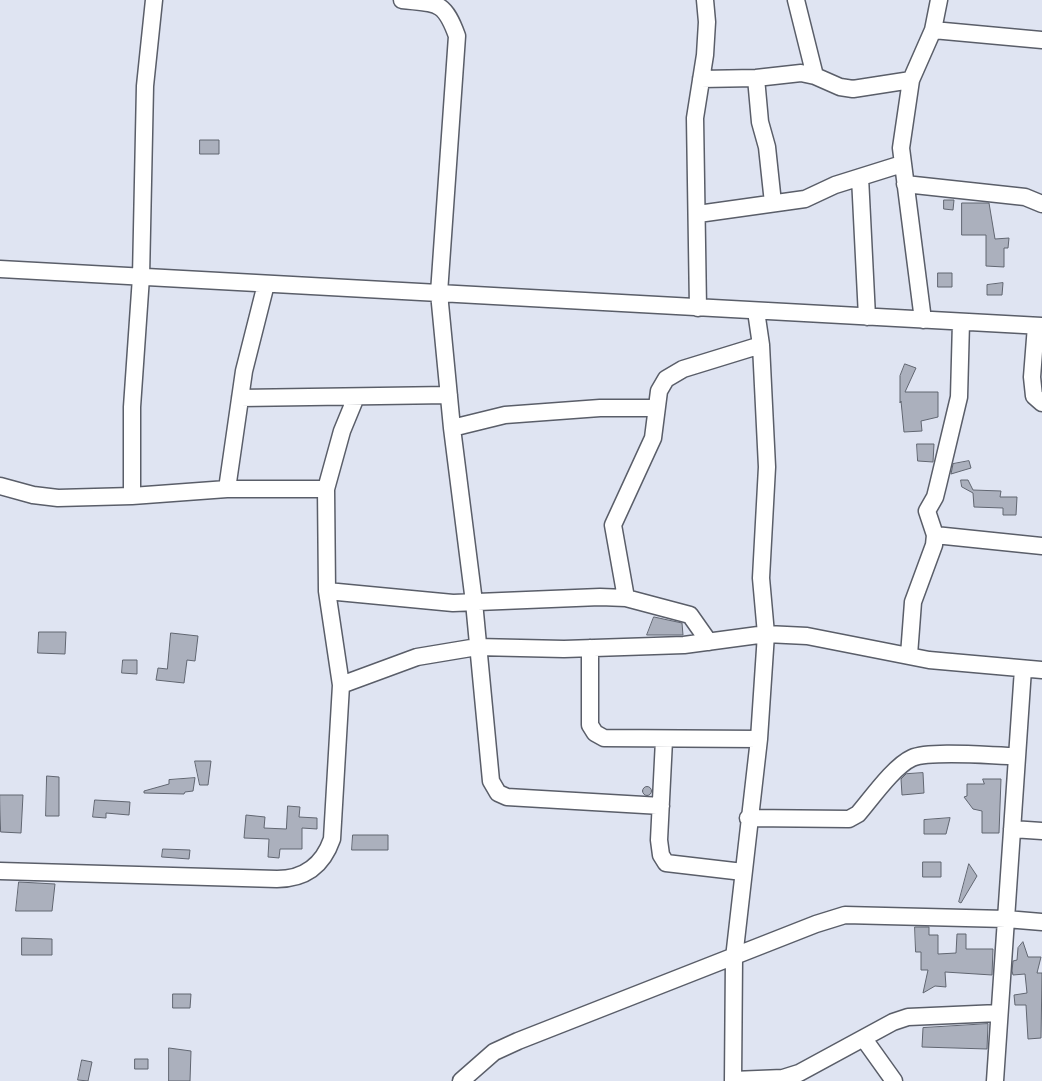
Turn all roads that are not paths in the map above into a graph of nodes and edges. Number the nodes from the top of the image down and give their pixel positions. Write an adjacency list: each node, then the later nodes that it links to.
1 (154, 0): 19 (street)
2 (402, 0): 21 (street)
3 (705, 0): 10 (street)
4 (796, 0): 8 (street)
5 (939, 0): 6 (street)
6 (933, 30): 7 (street); 11 (street)
7 (1042, 40)
8 (815, 76): 9 (street); 11 (street)
9 (756, 78): 10 (street); 15 (street)
10 (701, 79): 17 (street)
11 (911, 80): 12 (street)
12 (902, 164): 13 (street); 14 (street)
13 (860, 177): 15 (street); 24 (street)
14 (905, 184): 16 (street); 25 (street)
15 (773, 203): 17 (street)
16 (1042, 204)
17 (698, 214): 22 (street)
18 (0, 269): 19 (street)
19 (141, 277): 20 (street); 38 (street)
20 (266, 284): 21 (street); 31 (street)
21 (439, 293): 22 (street); 29 (street)
22 (698, 308): 23 (street)
23 (756, 311): 24 (street); 28 (street)
24 (867, 317): 25 (street)
25 (922, 320): 26 (street)
26 (962, 322): 27 (street); 39 (street)
27 (1039, 326): 32 (street)
28 (761, 345): 33 (street); 44 (street)
29 (449, 395): 30 (street); 34 (street)
30 (356, 397): 31 (street); 37 (street)
31 (240, 398): 36 (street)
32 (1042, 403)
33 (656, 408): 34 (street); 42 (street)
34 (452, 428): 43 (street)
35 (0, 486): 38 (street)
36 (227, 489): 37 (street); 38 (street)
37 (326, 489): 41 (street)
38 (132, 496)
39 (935, 535): 40 (street); 48 (street)
40 (1042, 546)
41 (327, 591): 43 (street); 51 (street)
42 (626, 598): 43 (street); 45 (street)
43 (474, 602): 46 (street)
44 (766, 634): 45 (street); 48 (street); 52 (street)
45 (709, 642): 47 (street)
46 (477, 647): 47 (street); 51 (street); 55 (street)
47 (590, 648): 53 (street)
48 (909, 656): 49 (street)
49 (1023, 669): 50 (street); 54 (street)
50 (1042, 670)
51 (341, 685): 59 (street)
52 (759, 739): 53 (street); 56 (street)
53 (664, 740): 55 (street)
54 (1017, 756): 56 (street); 57 (street)
55 (661, 806): 60 (street)
56 (748, 818): 60 (street)
57 (1012, 829): 58 (street); 61 (street)
58 (1042, 831)
59 (0, 871)
60 (743, 872): 63 (street)
61 (1006, 918): 62 (street); 63 (street); 64 (street)
62 (1042, 922)
63 (734, 958): 66 (street); 67 (street)
64 (999, 1013): 65 (street); 69 (street)
65 (864, 1039): 66 (street); 68 (street)
66 (733, 1080)
67 (462, 1081)
68 (894, 1081)
69 (995, 1081)

